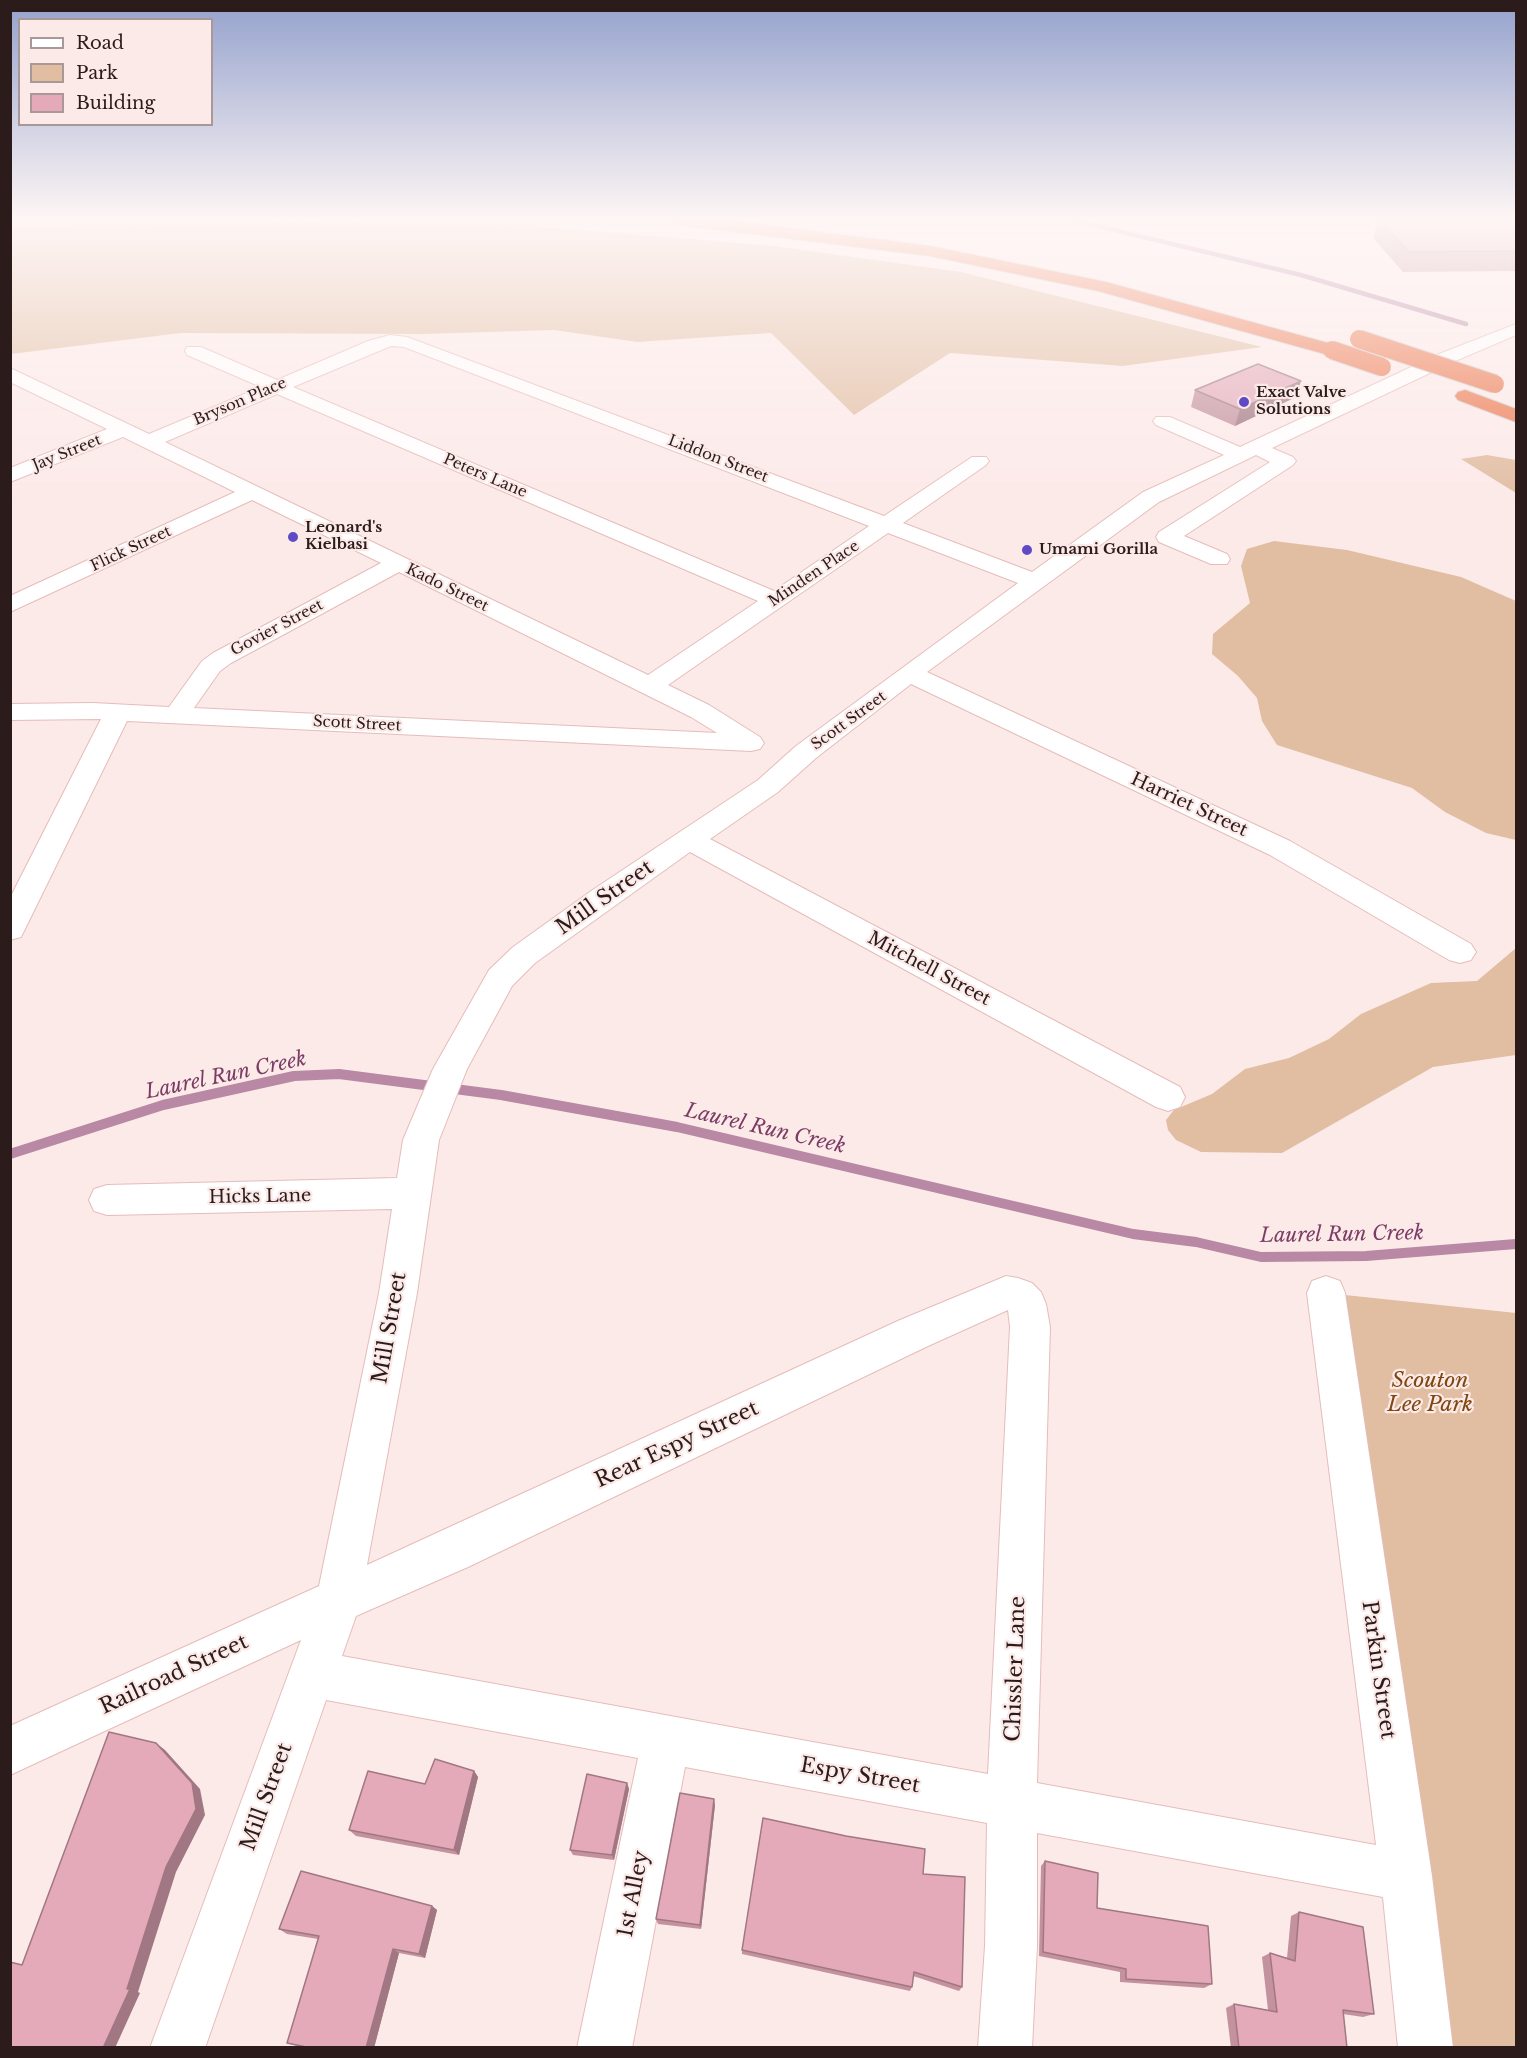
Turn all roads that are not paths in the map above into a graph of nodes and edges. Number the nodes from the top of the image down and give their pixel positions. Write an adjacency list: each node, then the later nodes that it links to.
1 (1209, 316): 9 (highway, bridge)
2 (1516, 329): 13 (street, Scott Street)
3 (1353, 337): 8 (highway, bridge)
4 (400, 341): 7 (street, Bryson Place); 19 (street, Liddon Street)
5 (194, 351): 7 (street, Peters Lane)
6 (10, 374): 11 (street, Kado Street)
7 (275, 387): 12 (street, Bryson Place); 23 (street, Peters Lane)
8 (1516, 393)
9 (1516, 416)
10 (1163, 422): 13 (street)
11 (123, 429): 12 (street, Kado Street); 15 (street, Jay Street)
12 (148, 442): 16 (street, Kado Street)
13 (1247, 451): 17 (street, Scott Street); 18 (street)
14 (979, 461): 19 (street, Minden Place)
15 (10, 476)
16 (252, 492): 21 (street, Kado Street); 24 (street, Flick Street)
17 (1143, 502): 18 (street); 22 (street, Scott Street)
18 (1190, 521): 20 (street)
19 (887, 524): 22 (street, Liddon Street); 23 (street, Minden Place)
20 (1219, 559)
21 (397, 564): 26 (street, Kado Street); 29 (street, Govier Street)
22 (1034, 581): 25 (street, Scott Street)
23 (776, 600): 26 (street, Minden Place)
24 (10, 605)
25 (910, 674): 31 (street, Scott Street); 34 (street, Harriet Street)
26 (650, 686): 30 (street, Kado Street)
27 (10, 712): 28 (street, Scott Street)
28 (118, 712): 29 (street, Scott Street); 33 (street)
29 (176, 715): 30 (street, Scott Street)
30 (751, 743): 31 (street, Scott Street)
31 (806, 752): 32 (street, Mill Street)
32 (690, 840): 35 (street, Mitchell Street); 36 (street, Mill Street)
33 (10, 929)
34 (1460, 952)
35 (1168, 1097)
36 (412, 1193): 37 (street, Hicks Lane); 40 (street, Mill Street)
37 (107, 1200)
38 (1326, 1293): 45 (street, Parkin Street)
39 (1018, 1295): 40 (street, Rear Espy Street); 44 (street, Chissler Lane)
40 (338, 1602): 41 (street, Mill Street); 43 (street, Railroad Street)
41 (314, 1674): 42 (street, Espy Street); 46 (street, Mill Street)
42 (666, 1741): 44 (street, Espy Street); 47 (street, 1st Alley)
43 (10, 1751)
44 (1014, 1804): 45 (street, Espy Street); 48 (street, Chissler Lane)
45 (1406, 1876): 49 (street, Parkin Street)
46 (177, 2048)
47 (604, 2048)
48 (1005, 2048)
49 (1426, 2048)

